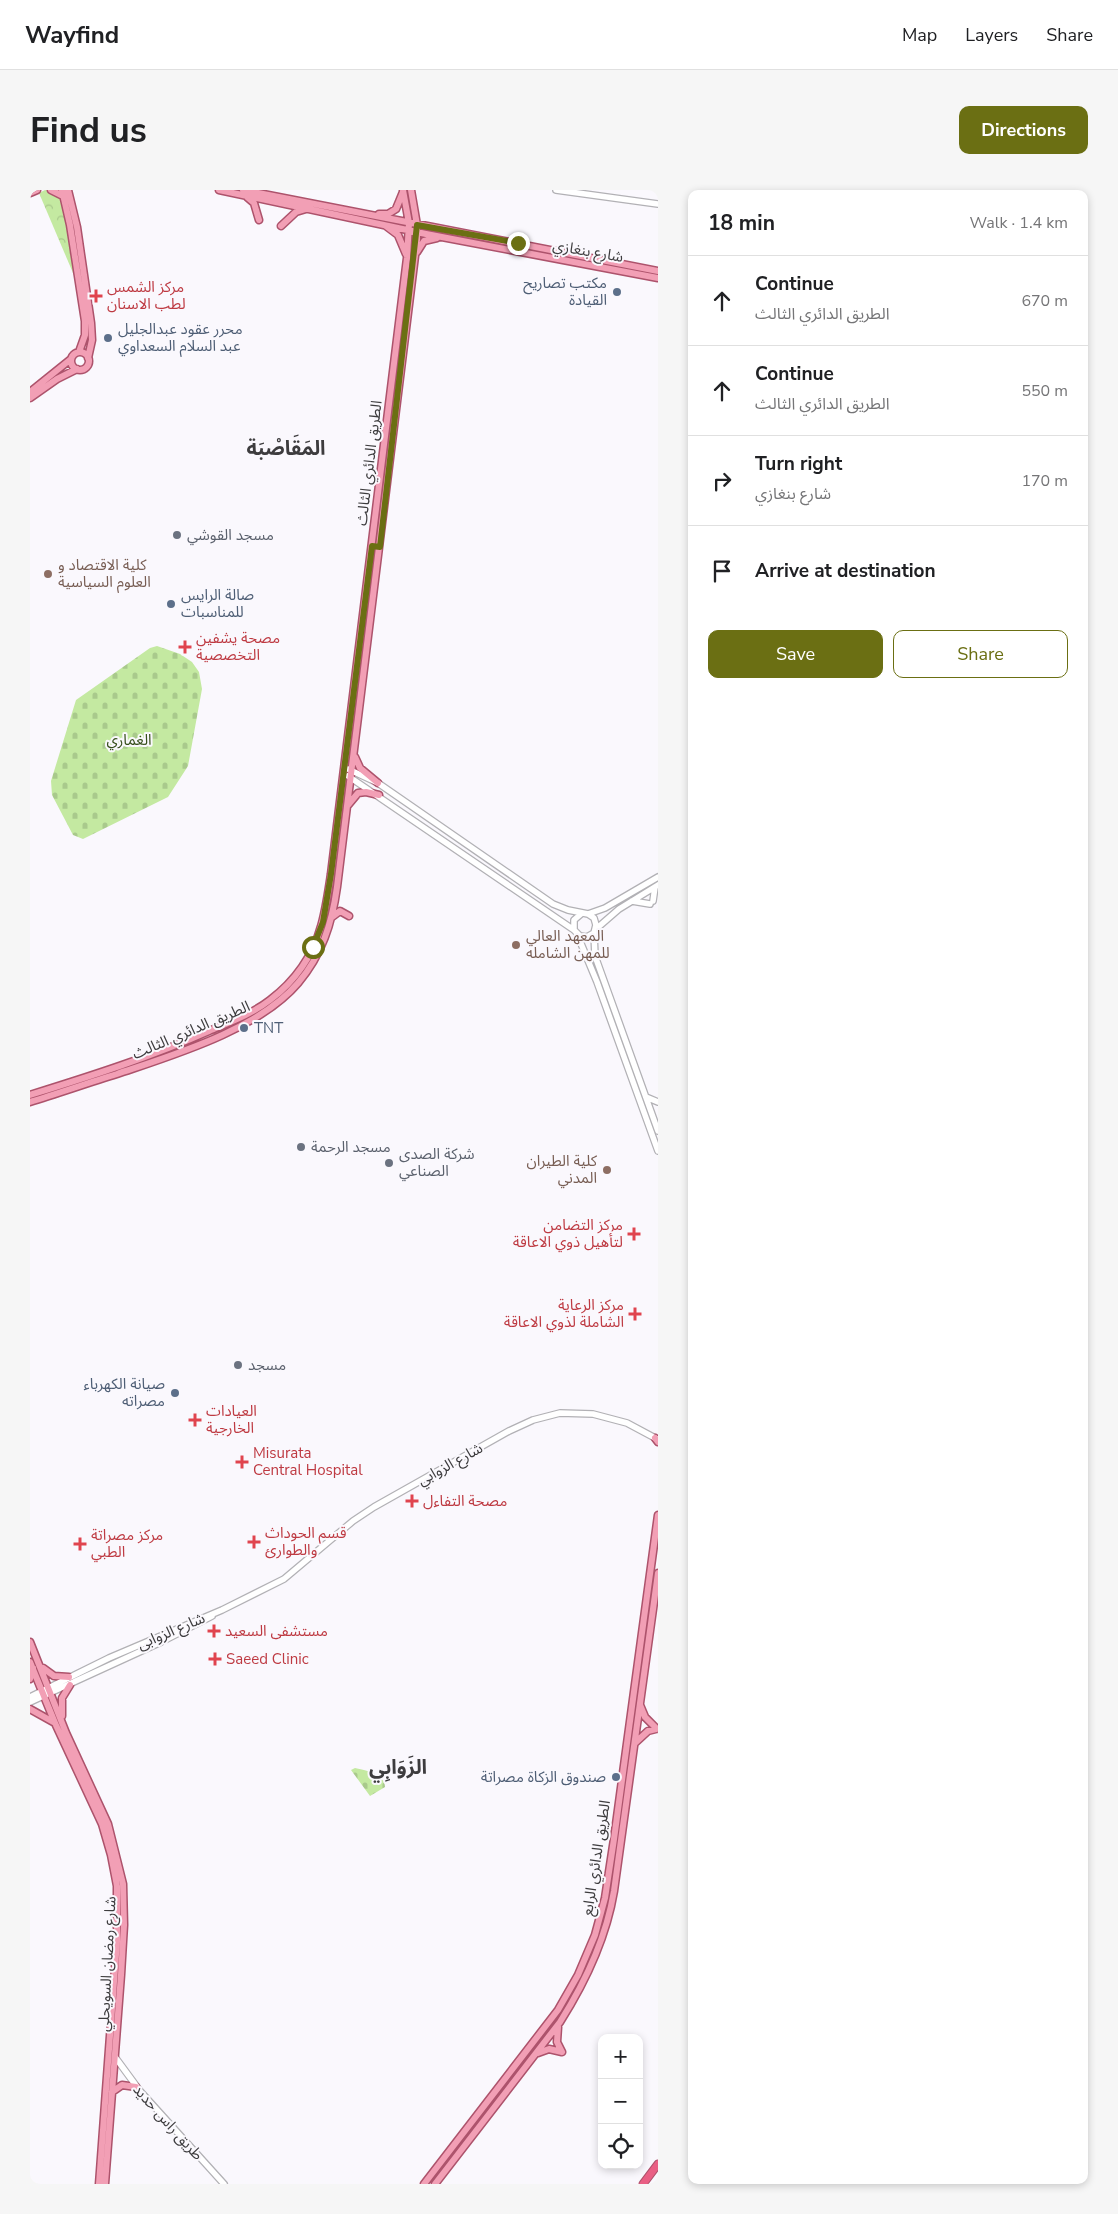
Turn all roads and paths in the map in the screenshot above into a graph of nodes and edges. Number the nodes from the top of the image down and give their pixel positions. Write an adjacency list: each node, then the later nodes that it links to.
1 (37, 190): 11 (main road)
2 (51, 190): 12 (main road)
3 (62, 190): 12 (main road)
4 (68, 190): 14 (main road)
5 (72, 190): 14 (main road)
6 (219, 190): 10 (main road, شارع بنغازي)
7 (411, 190): 21 (main road, الطريق الدائري الثالث)
8 (556, 190): 13 (street)
9 (403, 191): 16 (main road); 20 (main road, الطريق الدائري الثالث)
10 (241, 192): 15 (main road, شارع بنغازي); 16 (main road, شارع بنغازي); 17 (main road)
11 (30, 193)
12 (65, 200): 27 (main road)
13 (658, 204)
14 (73, 207): 28 (main road)
15 (312, 208): 18 (main road, شارع بنغازي); 19 (main road)
16 (360, 213): 20 (main road, شارع بنغازي)
17 (259, 220)
18 (381, 223): 20 (main road, شارع بنغازي); 24 (main road)
19 (281, 226)
20 (409, 226): 21 (main road, شارع بنغازي); 24 (main road, الطريق الدائري الثالث)
21 (417, 228): 22 (main road, شارع بنغازي); 23 (main road, الطريق الدائري الثالث); 25 (main road, شارع بنغازي)
22 (445, 237): 23 (main road); 26 (main road, شارع بنغازي)
23 (415, 256): 33 (main road, الطريق الدائري الثالث)
24 (407, 258): 32 (main road, الطريق الدائري الثالث)
25 (658, 271)
26 (658, 278)
27 (79, 352): 28 (main road); 29 (main road)
28 (88, 358): 30 (main road)
29 (71, 359): 30 (main road); 31 (main road)
30 (77, 369): 31 (main road)
31 (32, 395)
32 (372, 546): 33 (main road); 35 (main road, الطريق الدائري الثالث)
33 (380, 547): 34 (main road, الطريق الدائري الثالث)
34 (354, 752): 36 (main road, الطريق الدائري الثالث); 37 (main road)
35 (344, 770): 36 (street); 48 (main road, الطريق الدائري الثالث)
36 (351, 774): 37 (street); 38 (street); 39 (main road, الطريق الدائري الثالث)
37 (378, 783): 43 (street)
38 (379, 795): 39 (main road); 47 (street)
39 (346, 809): 45 (main road, الطريق الدائري الثالث)
40 (658, 877): 43 (street)
41 (657, 886): 42 (street); 42 (street)
42 (632, 901): 46 (street)
43 (585, 914): 46 (street); 47 (street)
44 (348, 916): 45 (main road)
45 (332, 917): 50 (main road, الطريق الدائري الثالث)
46 (595, 931): 47 (street); 49 (street)
47 (575, 932): 55 (street)
48 (30, 1095)
49 (646, 1096): 51 (street); 53 (street)
50 (30, 1102)
51 (658, 1102)
52 (658, 1113): 53 (street)
53 (656, 1124): 54 (street)
54 (658, 1130)
55 (658, 1150)
56 (657, 1437): 59 (street, شارع الزوابي)
57 (658, 1515): 85 (main road, الطريق الدائري الرابع)
58 (658, 1573): 72 (main road, الطريق الدائري الرابع)
59 (222, 1610): 61 (street, شارع الزوابى); 63 (street, شارع الزوابى)
60 (30, 1642): 64 (main road, شارع رمضان السويحلي)
61 (109, 1658): 63 (street); 65 (street, شارع الزوابى)
62 (31, 1665): 66 (main road); 69 (main road, شارع رمضان السويحلي)
63 (112, 1665): 67 (street, شارع الزوابى)
64 (41, 1667): 65 (main road); 68 (main road, شارع رمضان السويحلي)
65 (69, 1677): 68 (street, شارع الزوابى)
66 (30, 1678)
67 (70, 1685): 69 (street, شارع الزوابى); 74 (main road)
68 (48, 1686): 69 (main road, شارع رمضان السويحلي)
69 (45, 1694): 70 (street, شارع الزوابى); 71 (street); 74 (main road, شارع رمضان السويحلي)
70 (30, 1697)
71 (30, 1702)
72 (640, 1705): 75 (main road, الطريق الدائري الرابع); 75 (main road)
73 (30, 1709): 74 (main road)
74 (58, 1722): 77 (main road, شارع رمضان السويحلي); 82 (main road, شارع رمضان السويحلي)
75 (634, 1744): 76 (main road, الطريق الدائري الرابع)
76 (560, 2022): 78 (main road, الطريق الدائري الرابع); 78 (main road)
77 (115, 2057): 79 (street, طريق راس حديد); 80 (main road, شارع رمضان السويحلي)
78 (533, 2057): 86 (main road, الطريق الدائري الرابع)
79 (136, 2087): 80 (main road); 84 (street, طريق راس حديد)
80 (112, 2092): 83 (main road, شارع رمضان السويحلي)
81 (658, 2164): 87 (highway)
82 (99, 2184)
83 (105, 2184)
84 (224, 2184)
85 (424, 2184)
86 (435, 2184)
87 (643, 2184)

